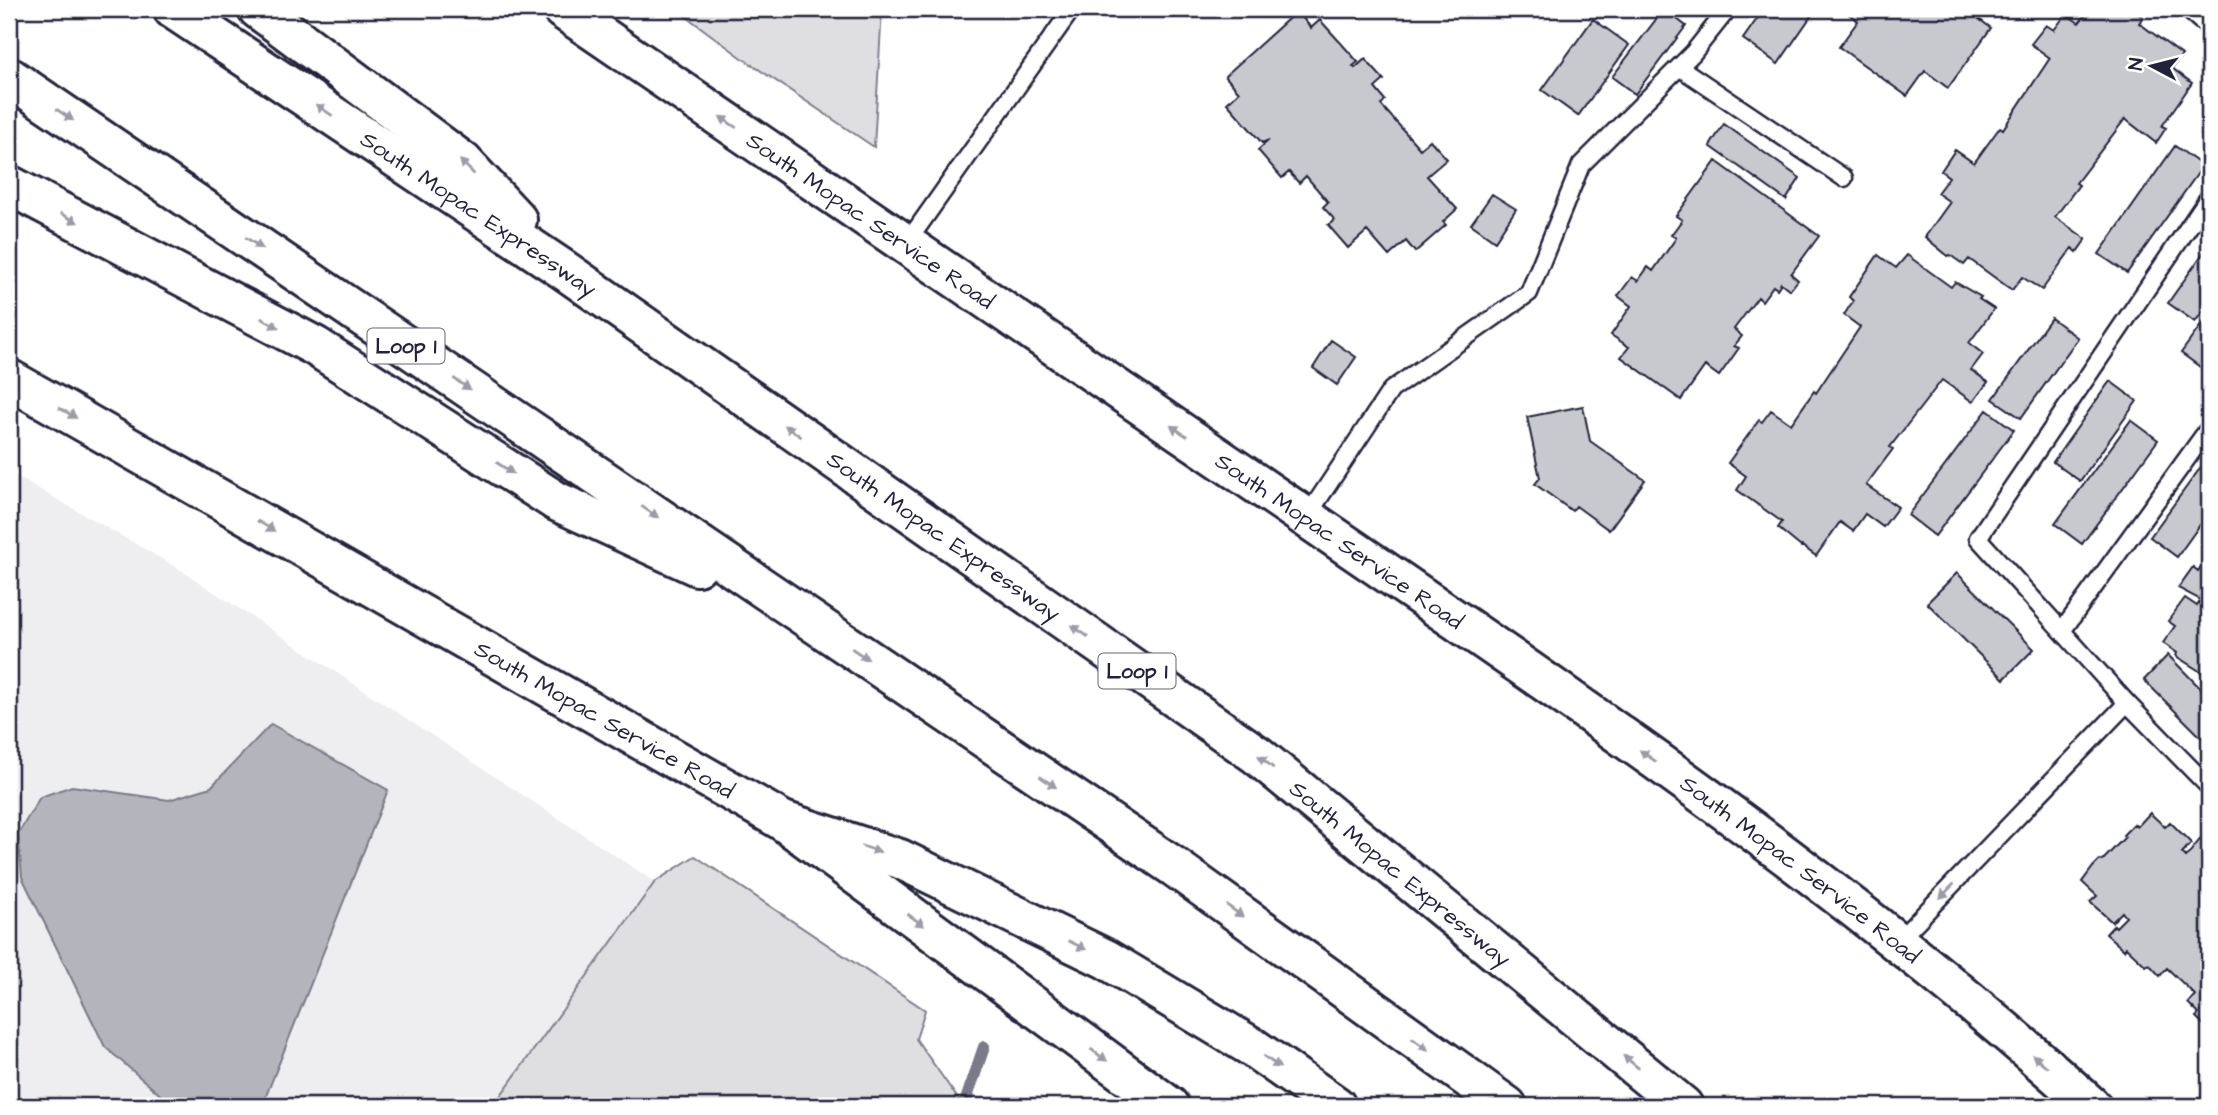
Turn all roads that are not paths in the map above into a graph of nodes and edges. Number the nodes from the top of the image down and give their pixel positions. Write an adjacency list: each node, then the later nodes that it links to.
1 (173, 9): 14 (main road, South Mopac Expressway / Loop 1, one-way to 1)
2 (258, 9): 14 (main road, one-way to 2)
3 (562, 9): 13 (main road, South Mopac Service Road, one-way to 3)
4 (1072, 9): 13 (lane)
5 (1728, 9): 8 (lane)
6 (2187, 9): 7 (lane)
7 (2209, 28)
8 (1679, 67): 10 (lane); 17 (lane)
9 (9, 77): 18 (main road, Loop 1, one-way to 18)
10 (1844, 178)
11 (9, 185): 18 (main road, one-way to 18)
12 (2209, 197): 19 (lane)
13 (906, 244): 17 (main road, South Mopac Service Road, one-way to 13)
14 (564, 270): 27 (main road, South Mopac Expressway / Loop 1, one-way to 14)
15 (9, 379): 22 (main road, South Mopac Service Road, one-way to 22)
16 (2209, 428): 19 (lane)
17 (1306, 518): 23 (main road, South Mopac Service Road, one-way to 17)
18 (803, 616): 26 (main road, Loop 1, one-way to 26)
19 (2062, 631): 20 (lane)
20 (2127, 703): 21 (lane); 23 (lane, one-way to 23)
21 (2209, 787)
22 (783, 821): 24 (main road, South Mopac Service Road, one-way to 24); 25 (main road, one-way to 25)
23 (1898, 941): 28 (main road, South Mopac Service Road, one-way to 23)
24 (1169, 1106)
25 (1336, 1106)
26 (1507, 1106)
27 (1683, 1106)
28 (2091, 1106)

